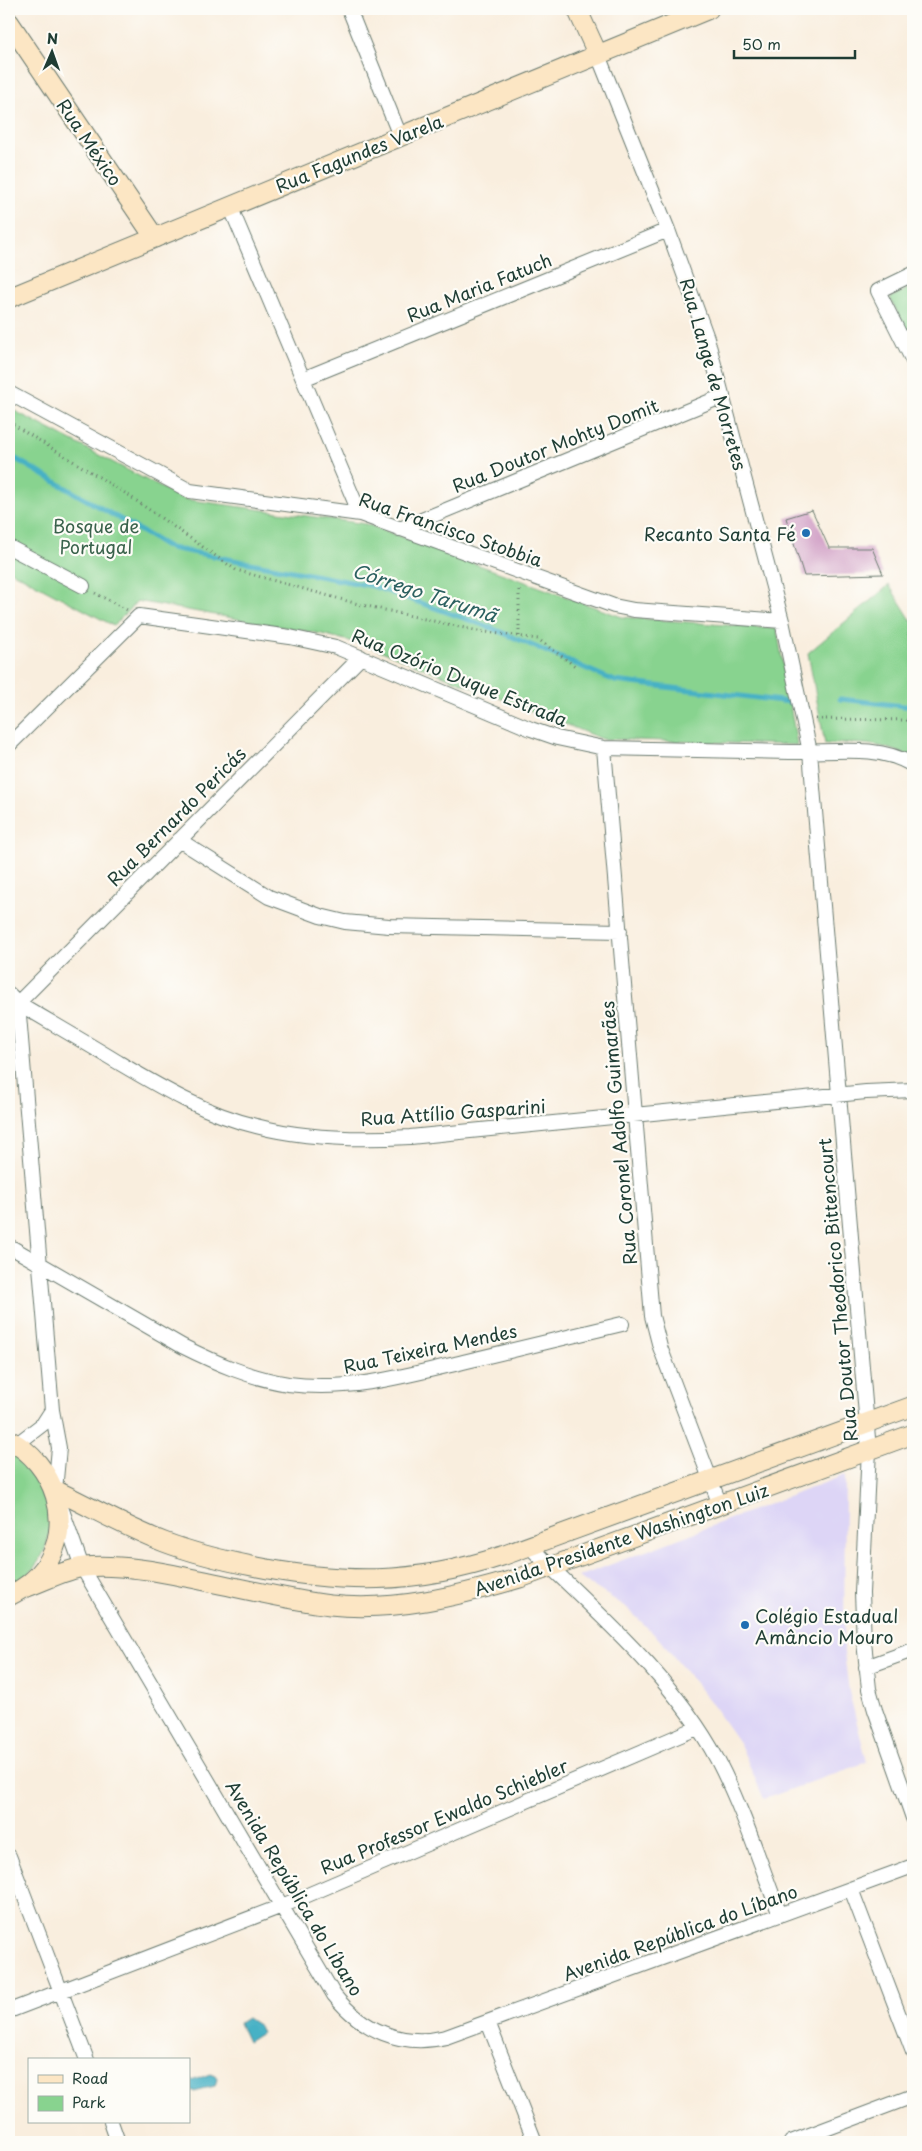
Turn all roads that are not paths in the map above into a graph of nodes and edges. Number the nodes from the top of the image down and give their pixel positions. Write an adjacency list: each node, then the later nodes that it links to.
1 (349, 9): 6 (street)
2 (577, 9): 5 (street, Rua Lange de Morretes)
3 (709, 9): 5 (street, Rua Fagundes Varela)
4 (9, 22): 9 (street, Rua México)
5 (598, 55): 6 (street, Rua Fagundes Varela); 8 (street, Rua Lange de Morretes)
6 (400, 136): 7 (street, Rua Fagundes Varela)
7 (230, 206): 9 (street, Rua Fagundes Varela); 13 (street)
8 (668, 230): 13 (street, Rua Maria Fatuch); 15 (street, Rua Lange de Morretes)
9 (155, 238): 11 (street, Rua Fagundes Varela)
10 (913, 274): 12 (street)
11 (9, 298)
12 (913, 361)
13 (303, 379): 16 (street)
14 (9, 393): 16 (street, Rua Francisco Stobbia)
15 (723, 396): 17 (street, Rua Doutor Mohty Domit); 20 (street, Rua Lange de Morretes)
16 (360, 514): 17 (street, Rua Francisco Stobbia)
17 (400, 529): 20 (street, Rua Francisco Stobbia)
18 (9, 547): 19 (street)
19 (83, 586)
20 (782, 621): 24 (street, Rua Lange de Morretes)
21 (361, 656): 22 (street, Rua Ozório Duque Estrada); 23 (street, Rua Ozório Duque Estrada); 26 (street, Rua Bernardo Pericás)
22 (9, 745)
23 (604, 748): 24 (street, Rua Ozório Duque Estrada); 27 (street, Rua Coronel Adolfo Guimarães)
24 (810, 752): 25 (street, Rua Ozório Duque Estrada); 30 (street, Rua Doutor Theodorico Bittencourt)
25 (913, 765)
26 (179, 840): 27 (street); 28 (street, Rua Bernardo Pericás)
27 (620, 931): 31 (street, Rua Coronel Adolfo Guimarães)
28 (13, 998): 31 (street, Rua Attílio Gasparini); 33 (street)
29 (913, 1090): 30 (street, Rua Attílio Gasparini)
30 (839, 1094): 31 (street, Rua Attílio Gasparini); 37 (street, Rua Doutor Theodorico Bittencourt)
31 (635, 1115): 41 (street, Rua Coronel Adolfo Guimarães)
32 (9, 1246): 33 (street, Rua Teixeira Mendes)
33 (40, 1264): 34 (street, Rua Teixeira Mendes); 36 (street)
34 (622, 1324)
35 (913, 1406): 37 (street, Avenida Presidente Washington Luiz)
36 (52, 1410): 39 (street); 42 (street)
37 (867, 1423): 40 (street, Rua Doutor Theodorico Bittencourt); 41 (street, Avenida Presidente Washington Luiz)
38 (913, 1434): 40 (street, Avenida Presidente Washington Luiz)
39 (13, 1442): 42 (street)
40 (869, 1450): 43 (street, Avenida Presidente Washington Luiz); 50 (street, Rua Doutor Theodorico Bittencourt)
41 (710, 1480): 43 (street, Rua Coronel Adolfo Guimarães); 44 (street, Avenida Presidente Washington Luiz)
42 (55, 1490): 44 (street, Avenida Presidente Washington Luiz); 45 (street, Avenida República do Líbano); 47 (street)
43 (720, 1505): 46 (street, Avenida Presidente Washington Luiz)
44 (528, 1546): 46 (street)
45 (82, 1567): 46 (street, Avenida Presidente Washington Luiz); 47 (street, Avenida Presidente Washington Luiz); 56 (street, Avenida República do Líbano)
46 (550, 1567): 51 (street)
47 (27, 1587): 48 (street)
48 (9, 1596)
49 (913, 1650): 50 (street)
50 (866, 1668): 52 (street, Rua Doutor Theodorico Bittencourt)
51 (697, 1728): 56 (street, Rua Professor Ewaldo Schiebler); 57 (street)
52 (913, 1818)
53 (9, 1856): 58 (street)
54 (913, 1866): 55 (street, Avenida República do Líbano)
55 (851, 1889): 57 (street, Avenida República do Líbano); 61 (street)
56 (282, 1906): 58 (street, Rua Professor Ewaldo Schiebler); 60 (street, Avenida República do Líbano)
57 (780, 1915): 60 (street, Avenida República do Líbano)
58 (61, 1991): 59 (street, Rua Professor Ewaldo Schiebler); 62 (street)
59 (9, 2011)
60 (488, 2022): 66 (street)
61 (913, 2052)
62 (86, 2058)
63 (913, 2096): 67 (street)
64 (112, 2124): 65 (street)
65 (118, 2142)
66 (535, 2142)
67 (792, 2142)

